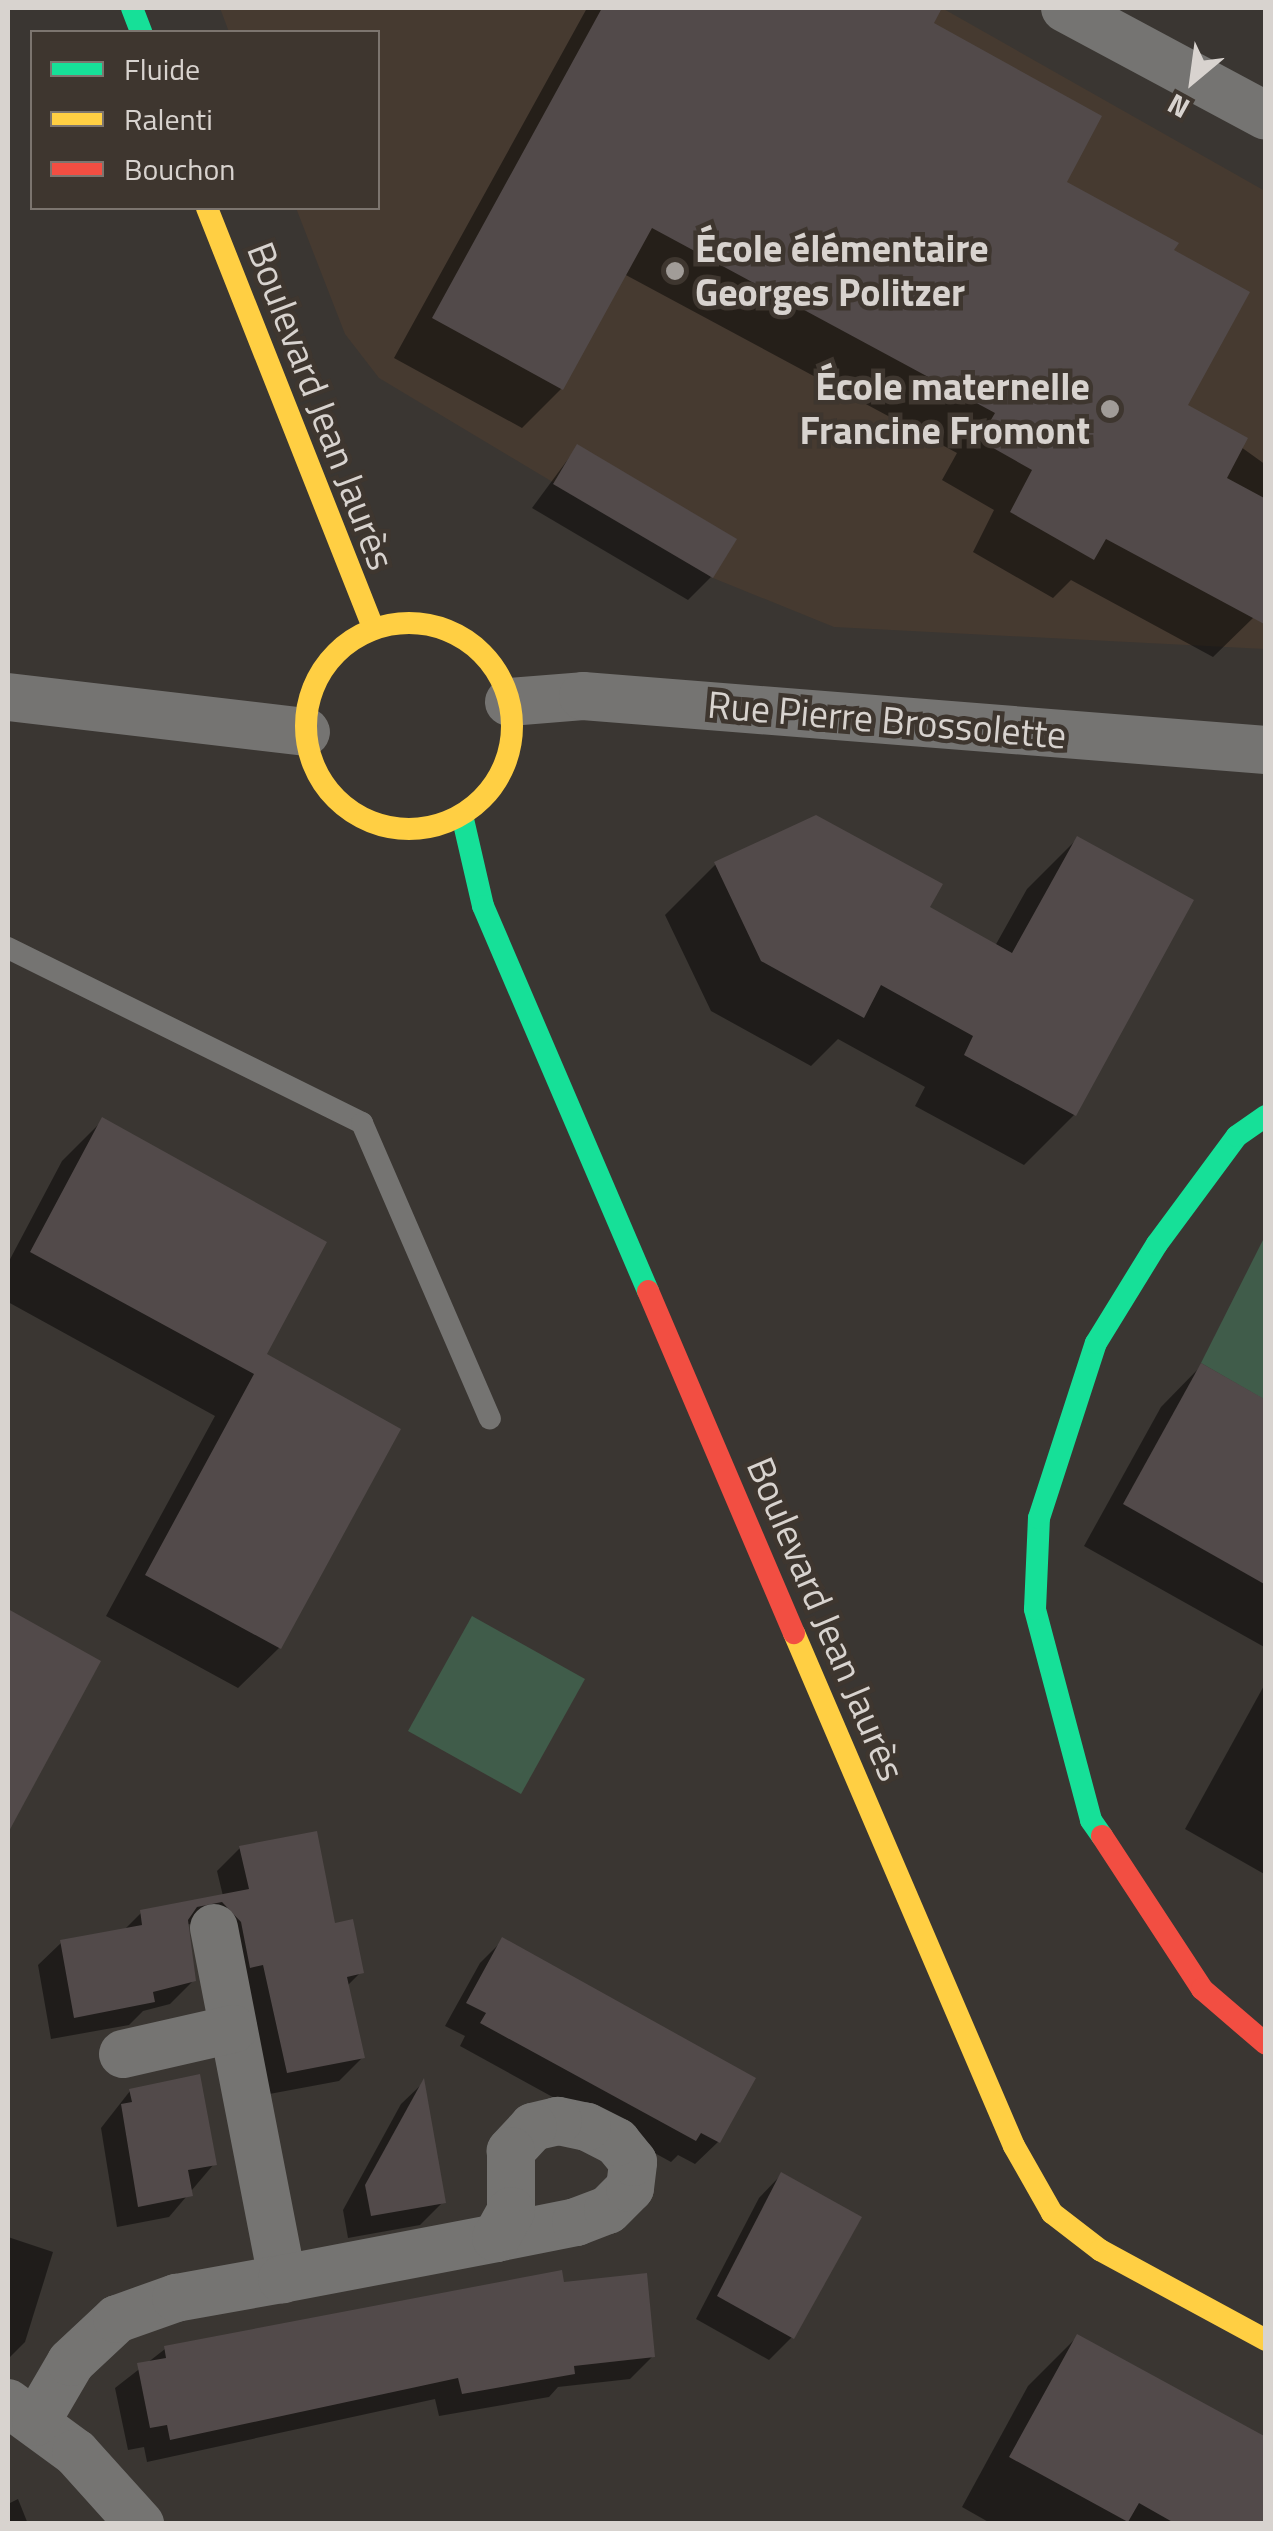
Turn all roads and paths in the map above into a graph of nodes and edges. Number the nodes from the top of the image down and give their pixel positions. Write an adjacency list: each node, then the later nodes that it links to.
1 (1065, 8): 2 (street)
2 (1266, 116)
3 (207, 210): 4 (street, Boulevard Jean Jaurès)
4 (372, 628): 6 (street); 7 (street)
5 (8, 696): 7 (street)
6 (509, 702): 8 (street, Rue Pierre Brossolette); 9 (street)
7 (306, 732): 9 (street)
8 (1266, 750)
9 (462, 815): 19 (street, Boulevard Jean Jaurès)
10 (8, 948): 12 (lane)
11 (1266, 1116): 15 (street)
12 (490, 1419)
13 (214, 1928): 14 (street)
14 (233, 2029): 16 (street); 18 (street)
15 (1266, 2044)
16 (122, 2054)
17 (496, 2238): 18 (street)
18 (282, 2279): 20 (street)
19 (1266, 2340)
20 (22, 2412): 21 (street)
21 (140, 2524)

